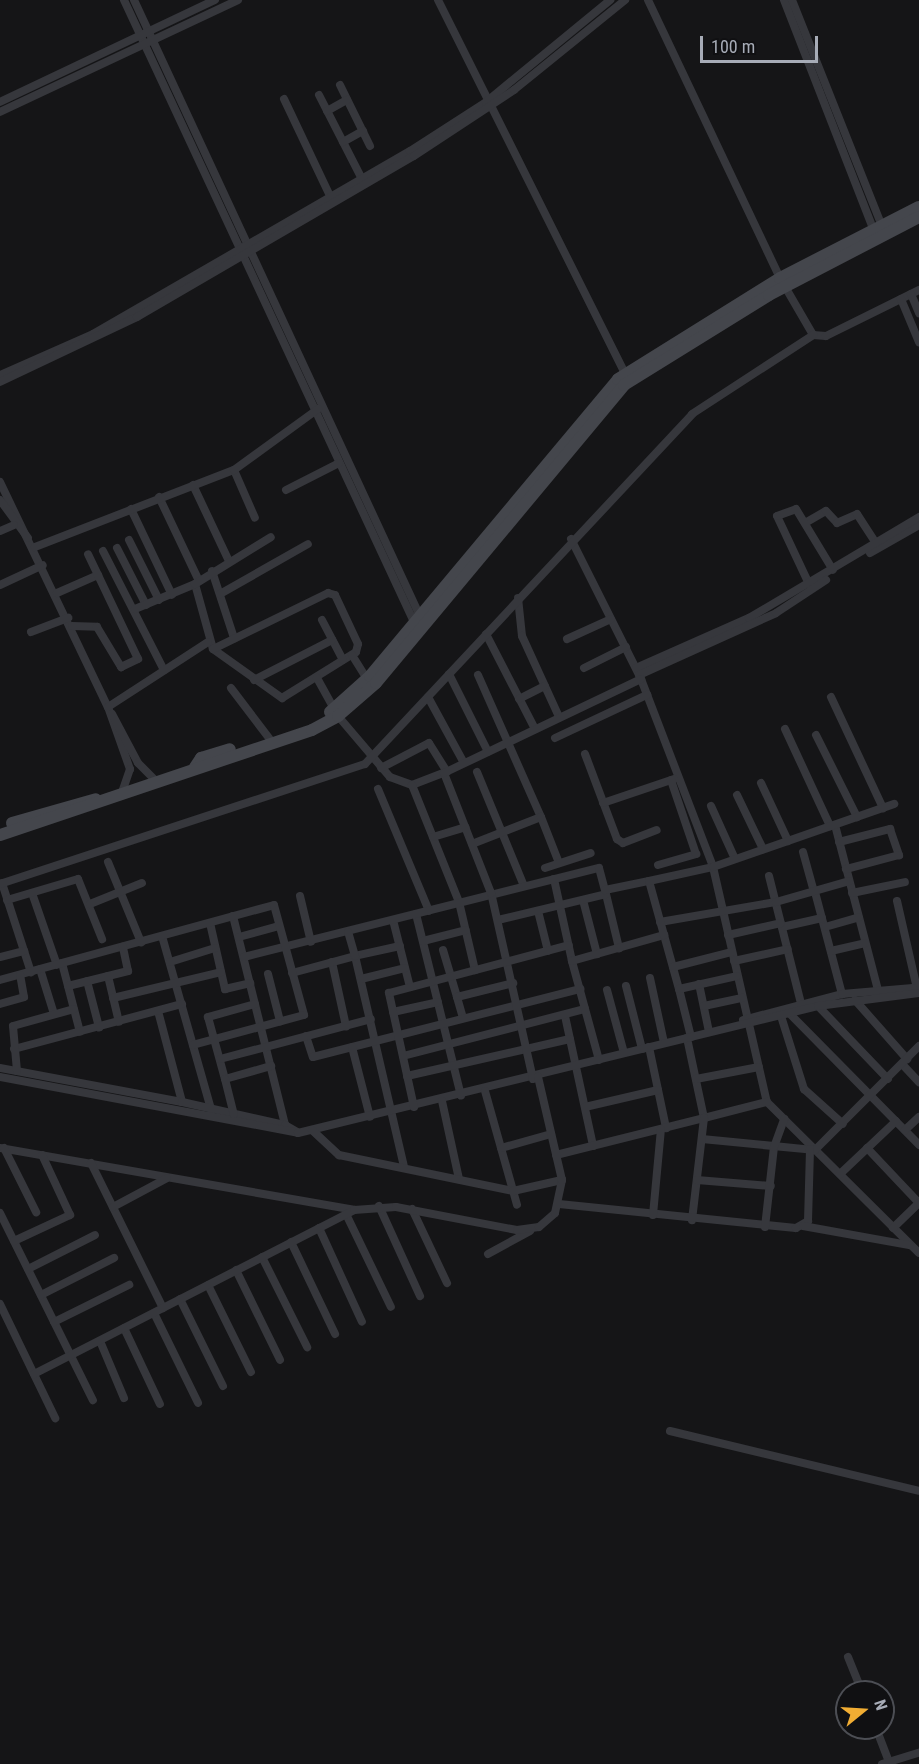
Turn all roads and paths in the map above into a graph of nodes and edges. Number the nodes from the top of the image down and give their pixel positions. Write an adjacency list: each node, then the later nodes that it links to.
1 (124, 0): 11 (street)
2 (134, 0): 11 (street)
3 (215, 0): 11 (street)
4 (238, 0): 12 (street)
5 (438, 0): 18 (street)
6 (610, 0): 18 (street)
7 (626, 0): 18 (street)
8 (648, 0): 31 (street)
9 (784, 0): 28 (street)
10 (792, 0): 28 (street)
11 (144, 33): 12 (street); 17 (street)
12 (148, 42): 20 (street); 29 (street); 30 (street)
13 (340, 85): 16 (street)
14 (320, 95): 19 (street)
15 (284, 99): 25 (street)
16 (347, 100): 19 (street); 21 (street)
17 (0, 102)
18 (488, 105): 24 (street); 37 (street)
19 (327, 111): 22 (street)
20 (0, 112)
21 (363, 131): 22 (street); 23 (street)
22 (343, 142): 24 (street)
23 (370, 146)
24 (363, 182): 25 (street); 29 (street)
25 (331, 198): 29 (street)
26 (919, 207): 28 (main road)
27 (919, 217): 28 (main road)
28 (880, 233): 31 (main road)
29 (249, 246): 30 (street); 40 (street)
30 (240, 251): 38 (street); 39 (street); 41 (street)
31 (782, 283): 35 (street); 37 (main road); 108 (main road)
32 (915, 292): 33 (street); 34 (street)
33 (901, 299): 35 (street); 36 (street)
34 (919, 313)
35 (813, 335): 57 (street)
36 (919, 342)
37 (625, 373): 80 (main road)
38 (0, 375)
39 (0, 382)
40 (322, 406): 41 (street); 80 (street)
41 (315, 412): 42 (street); 43 (street)
42 (339, 463): 46 (street); 80 (street)
43 (234, 471): 45 (street); 51 (street)
44 (0, 482): 60 (street)
45 (193, 485): 47 (street); 65 (street)
46 (286, 490)
47 (159, 497): 49 (street); 70 (street)
48 (0, 500): 53 (street)
49 (130, 510): 60 (street); 75 (street)
50 (919, 517): 59 (street)
51 (255, 518)
52 (805, 523): 59 (street); 67 (street); 71 (street)
53 (14, 525): 55 (street); 60 (street)
54 (919, 525): 96 (street)
55 (0, 531)
56 (271, 537): 65 (street)
57 (571, 539): 76 (street); 81 (street)
58 (129, 540): 77 (street)
59 (876, 543): 67 (street)
60 (33, 544): 66 (street)
61 (308, 544): 74 (street)
62 (117, 548): 78 (street)
63 (103, 551): 79 (street)
64 (88, 554): 69 (street)
65 (228, 560): 68 (street)
66 (43, 565): 72 (street); 73 (street)
67 (833, 570): 71 (street)
68 (212, 571): 70 (street); 74 (street)
69 (98, 575): 73 (street); 83 (street)
70 (197, 582): 75 (street); 89 (street)
71 (809, 584): 96 (street)
72 (0, 585)
73 (57, 593): 83 (street)
74 (220, 594): 86 (street)
75 (172, 595): 77 (street)
76 (518, 598): 85 (street); 101 (street)
77 (159, 600): 78 (street)
78 (146, 605): 79 (street)
79 (135, 609): 94 (street)
80 (416, 618): 99 (main road)
81 (611, 619): 87 (street); 90 (street)
82 (322, 620): 88 (street)
83 (70, 622): 84 (street); 107 (street)
84 (31, 632)
85 (486, 634): 95 (street); 106 (street)
86 (234, 638): 89 (street); 91 (street)
87 (567, 639)
88 (332, 640): 92 (street); 100 (street)
89 (211, 645): 94 (street); 100 (street)
90 (626, 647): 93 (street); 96 (street)
91 (352, 655): 92 (street); 99 (street)
92 (343, 660): 98 (street)
93 (584, 668)
94 (164, 670): 107 (street)
95 (449, 674): 105 (street); 116 (street)
96 (639, 674): 103 (street); 109 (street)
97 (478, 675): 115 (street)
98 (316, 678): 100 (street); 108 (street)
99 (367, 679): 108 (main road)
100 (254, 680)
101 (545, 687): 106 (street); 109 (street)
102 (231, 688): 113 (street)
103 (647, 695): 114 (street); 124 (street)
104 (831, 696): 135 (street)
105 (428, 697): 118 (street); 119 (street)
106 (519, 699): 110 (street)
107 (109, 709): 125 (street); 129 (street)
108 (336, 713): 113 (main road); 118 (street); 120 (main road)
109 (559, 717): 110 (street)
110 (535, 729): 115 (street)
111 (785, 729): 138 (street)
112 (816, 735): 137 (street)
113 (269, 738): 120 (main road)
114 (555, 738)
115 (511, 740): 116 (street); 136 (street)
116 (488, 752): 119 (street)
117 (585, 754): 132 (street)
118 (372, 756): 121 (street); 164 (street)
119 (464, 764): 122 (street)
120 (195, 767): 125 (main road)
121 (381, 768): 122 (street); 127 (street)
122 (446, 772): 127 (street); 140 (street)
123 (477, 772): 142 (street)
124 (675, 779): 132 (street); 154 (street); 155 (street)
125 (155, 780): 129 (main road)
126 (761, 783): 145 (street)
127 (412, 785): 144 (street)
128 (378, 789): 180 (street)
129 (122, 792): 131 (main road)
130 (737, 795): 148 (street)
131 (106, 798): 139 (main road); 143 (main road)
132 (603, 802): 141 (street)
133 (894, 804): 135 (street)
134 (711, 806): 151 (street)
135 (883, 808): 137 (street)
136 (541, 817): 142 (street); 153 (street)
137 (857, 817): 138 (street)
138 (832, 825): 145 (street); 146 (street)
139 (0, 826)
140 (465, 827): 144 (street); 147 (street)
141 (657, 830)
142 (502, 832): 147 (street); 165 (street)
143 (0, 835)
144 (433, 837): 176 (street)
145 (788, 841): 148 (street)
146 (839, 842): 157 (street); 157 (street)
147 (472, 844): 170 (street)
148 (763, 849): 151 (street)
149 (803, 852): 168 (street)
150 (591, 853): 153 (street)
151 (735, 859): 155 (street)
152 (108, 862): 166 (street)
153 (559, 863): 156 (street)
154 (658, 865)
155 (713, 867): 160 (street); 182 (street)
156 (545, 868)
157 (846, 869): 161 (street)
158 (769, 876): 177 (street)
159 (554, 879): 165 (street); 167 (street); 179 (street)
160 (649, 881): 167 (street); 188 (street)
161 (849, 881): 168 (street); 171 (street)
162 (904, 882): 171 (street)
163 (142, 883): 166 (street)
164 (1, 884): 173 (street)
165 (524, 886): 170 (street)
166 (119, 892): 178 (street); 201 (street)
167 (605, 892): 174 (street); 209 (street)
168 (815, 892): 177 (street); 189 (street)
169 (32, 893): 173 (street); 178 (street); 225 (street)
170 (491, 893): 176 (street); 186 (street)
171 (852, 893): 185 (street)
172 (300, 896): 202 (street)
173 (7, 900): 212 (street)
174 (583, 900): 179 (street); 216 (street)
175 (897, 901): 254 (street)
176 (459, 902): 180 (street); 193 (street)
177 (776, 902): 182 (street); 191 (street)
178 (90, 904): 199 (street)
179 (560, 905): 181 (street); 204 (street)
180 (429, 911): 183 (street)
181 (538, 911): 186 (street); 213 (street)
182 (723, 912): 188 (street); 196 (street)
183 (416, 914): 187 (street); 200 (street)
184 (233, 916): 190 (street); 192 (street); 198 (street)
185 (859, 917): 189 (street); 203 (street)
186 (498, 920): 224 (street)
187 (393, 921): 194 (street); 205 (street)
188 (660, 922): 195 (street)
189 (824, 922): 191 (street); 214 (street)
190 (210, 923): 197 (street); 207 (street)
191 (782, 925): 196 (street); 210 (street)
192 (279, 926): 198 (street); 208 (street)
193 (466, 930): 200 (street); 229 (street)
194 (348, 932): 202 (street); 217 (street)
195 (664, 935): 209 (street); 226 (street)
196 (728, 935): 215 (street)
197 (162, 936): 201 (street); 222 (street)
198 (238, 937): 219 (street)
199 (102, 939)
200 (423, 941): 242 (street)
201 (141, 942): 206 (street)
202 (311, 942): 208 (street)
203 (865, 943): 214 (street); 253 (street)
204 (569, 945): 213 (street); 220 (street)
205 (399, 946): 217 (street); 227 (street)
206 (123, 947): 225 (street); 235 (street)
207 (215, 948): 222 (street); 231 (street)
208 (285, 948): 219 (street); 232 (street)
209 (619, 948): 216 (street)
210 (788, 949): 221 (street); 267 (street)
211 (443, 950): 236 (street)
212 (24, 951): 218 (street); 230 (street)
213 (548, 951): 224 (street)
214 (831, 951): 255 (street)
215 (732, 952): 221 (street); 226 (street)
216 (597, 954): 220 (street)
217 (355, 956): 223 (street); 240 (street)
218 (0, 957)
219 (244, 957): 244 (street)
220 (572, 961): 250 (street)
221 (734, 961): 237 (street)
222 (170, 962): 243 (street)
223 (332, 962): 232 (street); 282 (street)
224 (508, 963): 229 (street); 245 (street)
225 (59, 964): 228 (street); 247 (street)
226 (673, 967): 251 (street)
227 (405, 968): 240 (street); 249 (street)
228 (40, 969): 230 (street); 272 (street)
229 (476, 970): 236 (street)
230 (31, 972): 234 (street)
231 (221, 972): 243 (street); 244 (street)
232 (292, 973): 280 (street)
233 (268, 974): 280 (street)
234 (20, 975): 239 (street); 261 (street)
235 (108, 976): 241 (street); 257 (street)
236 (451, 976): 242 (street); 256 (street)
237 (737, 976): 246 (street); 258 (street)
238 (651, 978): 294 (street)
239 (0, 980)
240 (361, 980): 277 (street)
241 (87, 981): 247 (street); 283 (street)
242 (433, 981): 249 (street); 260 (street)
243 (176, 982): 257 (street); 262 (street)
244 (250, 983): 263 (street)
245 (513, 983): 256 (street); 264 (street)
246 (699, 984): 251 (street); 265 (street)
247 (68, 986): 268 (street)
248 (626, 986): 301 (street)
249 (410, 987): 271 (street)
250 (580, 989): 264 (street); 269 (street)
251 (679, 989): 290 (street)
252 (607, 990): 303 (street)
253 (878, 990): 254 (street); 255 (street)
254 (918, 990): 259 (street)
255 (842, 994): 267 (street)
256 (458, 997): 276 (street)
257 (114, 998): 279 (street)
258 (742, 998): 265 (street); 278 (street)
259 (855, 1000): 266 (street); 307 (street)
260 (438, 1002): 271 (street); 281 (street)
261 (0, 1004)
262 (182, 1004): 270 (street); 295 (street)
263 (255, 1004): 284 (street); 292 (street)
264 (518, 1004): 276 (street); 285 (street)
265 (704, 1006): 287 (street)
266 (818, 1006): 267 (street); 319 (street)
267 (802, 1007): 273 (street); 278 (street)
268 (74, 1009): 272 (street); 286 (street)
269 (585, 1009): 274 (street); 306 (street)
270 (158, 1011): 279 (street); 326 (street)
271 (393, 1012): 288 (street)
272 (54, 1014): 302 (street)
273 (790, 1014): 275 (street); 324 (street)
274 (565, 1016): 285 (street); 291 (street)
275 (781, 1016): 278 (street); 338 (street)
276 (464, 1018): 281 (street)
277 (371, 1019): 282 (street); 293 (street)
278 (748, 1021): 287 (street); 311 (street)
279 (119, 1022): 283 (street)
280 (280, 1022): 284 (street)
281 (443, 1023): 288 (street); 296 (street)
282 (346, 1026): 289 (street)
283 (99, 1027): 286 (street)
284 (261, 1027): 292 (street); 298 (street)
285 (522, 1027): 296 (street); 300 (street)
286 (80, 1032): 302 (street)
287 (709, 1032): 290 (street)
288 (398, 1035): 293 (street); 304 (street)
289 (306, 1036): 298 (street); 299 (street)
290 (689, 1037): 294 (street); 318 (street)
291 (570, 1039): 300 (street); 310 (street)
292 (214, 1040): 295 (street); 305 (street)
293 (377, 1041): 299 (street); 331 (street)
294 (664, 1043): 301 (street)
295 (193, 1045): 330 (street)
296 (448, 1045): 304 (street); 308 (street)
297 (919, 1046): 307 (street)
298 (266, 1047): 305 (street); 309 (street)
299 (352, 1047): 333 (street)
300 (527, 1048): 308 (street); 317 (street)
301 (646, 1048): 303 (street); 321 (street)
302 (14, 1049): 313 (street)
303 (624, 1053): 306 (street)
304 (403, 1056): 314 (street)
305 (220, 1059): 316 (street)
306 (599, 1060): 310 (street)
307 (905, 1062): 319 (street); 320 (street)
308 (453, 1064): 314 (street); 323 (street)
309 (271, 1066): 316 (street); 339 (street)
310 (577, 1067): 317 (street); 329 (street)
311 (759, 1067): 318 (street); 327 (street)
312 (0, 1068): 313 (street)
313 (17, 1071): 326 (street)
314 (407, 1076): 328 (street)
315 (0, 1077): 343 (street)
316 (225, 1078): 332 (street)
317 (536, 1078): 322 (street); 344 (street)
318 (696, 1079): 335 (street)
319 (888, 1079): 324 (street)
320 (919, 1082)
321 (658, 1090): 329 (street); 340 (street)
322 (485, 1091): 323 (street); 350 (street)
323 (461, 1096): 325 (street)
324 (871, 1096): 337 (street); 338 (street)
325 (442, 1101): 328 (street); 359 (street)
326 (182, 1102): 330 (street)
327 (767, 1102): 335 (street); 336 (street)
328 (414, 1107): 331 (street)
329 (585, 1107): 347 (street)
330 (211, 1109): 332 (street)
331 (394, 1112): 333 (street); 356 (street)
332 (234, 1114): 339 (street)
333 (369, 1117): 341 (street)
334 (919, 1117): 342 (street)
335 (704, 1118): 340 (street); 345 (street)
336 (784, 1119): 348 (street); 352 (street)
337 (896, 1121): 342 (street); 351 (street)
338 (843, 1124): 352 (street)
339 (285, 1125): 343 (street)
340 (664, 1129): 347 (street); 373 (street)
341 (312, 1130): 343 (street); 356 (street)
342 (905, 1130): 346 (street)
343 (298, 1133)
344 (551, 1134): 350 (street); 354 (street)
345 (702, 1139): 348 (street); 361 (street)
346 (919, 1145)
347 (593, 1146): 354 (street)
348 (774, 1147): 352 (street); 362 (street)
349 (2, 1148): 353 (street); 370 (street)
350 (501, 1148): 363 (street)
351 (867, 1148): 357 (street); 364 (street)
352 (812, 1150): 357 (street); 375 (street)
353 (42, 1155): 355 (street); 381 (street)
354 (556, 1155): 360 (street)
355 (91, 1163): 358 (street); 368 (street)
356 (404, 1167): 359 (street)
357 (840, 1174): 378 (street)
358 (167, 1177): 368 (street); 371 (street)
359 (459, 1179): 363 (street)
360 (562, 1180): 363 (street); 365 (street)
361 (697, 1180): 362 (street); 374 (street)
362 (771, 1186): 376 (street)
363 (513, 1191): 366 (street)
364 (919, 1203): 378 (street)
365 (559, 1204): 373 (street); 379 (street)
366 (517, 1205)
367 (379, 1206): 369 (street); 371 (street); 394 (street)
368 (113, 1207): 398 (street)
369 (412, 1209): 379 (street); 390 (street)
370 (36, 1212)
371 (350, 1212): 377 (street); 397 (street)
372 (0, 1213): 381 (street)
373 (653, 1215): 374 (street)
374 (692, 1220): 376 (street)
375 (803, 1226): 376 (street); 383 (street)
376 (765, 1227)
377 (320, 1228): 382 (street); 401 (street)
378 (893, 1228): 383 (street)
379 (530, 1231): 384 (street)
380 (95, 1235): 388 (street)
381 (14, 1240): 388 (street)
382 (291, 1242): 386 (street); 403 (street)
383 (910, 1245): 385 (street)
384 (488, 1254)
385 (919, 1254)
386 (262, 1257): 389 (street); 405 (street)
387 (114, 1258): 393 (street)
388 (28, 1269): 393 (street)
389 (236, 1270): 392 (street); 407 (street)
390 (447, 1283)
391 (129, 1285): 400 (street)
392 (208, 1285): 395 (street); 408 (street)
393 (41, 1295): 400 (street)
394 (420, 1296)
395 (180, 1299): 398 (street); 410 (street)
396 (0, 1304): 409 (street)
397 (391, 1307)
398 (163, 1308): 399 (street)
399 (154, 1313): 402 (street); 413 (street)
400 (54, 1322): 406 (street)
401 (362, 1322)
402 (124, 1328): 404 (street); 414 (street)
403 (335, 1334)
404 (100, 1341): 406 (street); 411 (street)
405 (307, 1347)
406 (71, 1356): 409 (street); 412 (street)
407 (280, 1360)
408 (251, 1372)
409 (34, 1374): 415 (street)
410 (223, 1386)
411 (124, 1398)
412 (93, 1400)
413 (198, 1402)
414 (160, 1404)
415 (55, 1418)
416 (670, 1431): 417 (street)
417 (919, 1491)
418 (848, 1657): 419 (street)
419 (857, 1680)
420 (879, 1740): 422 (street)
421 (919, 1753): 422 (street)
422 (885, 1763)

